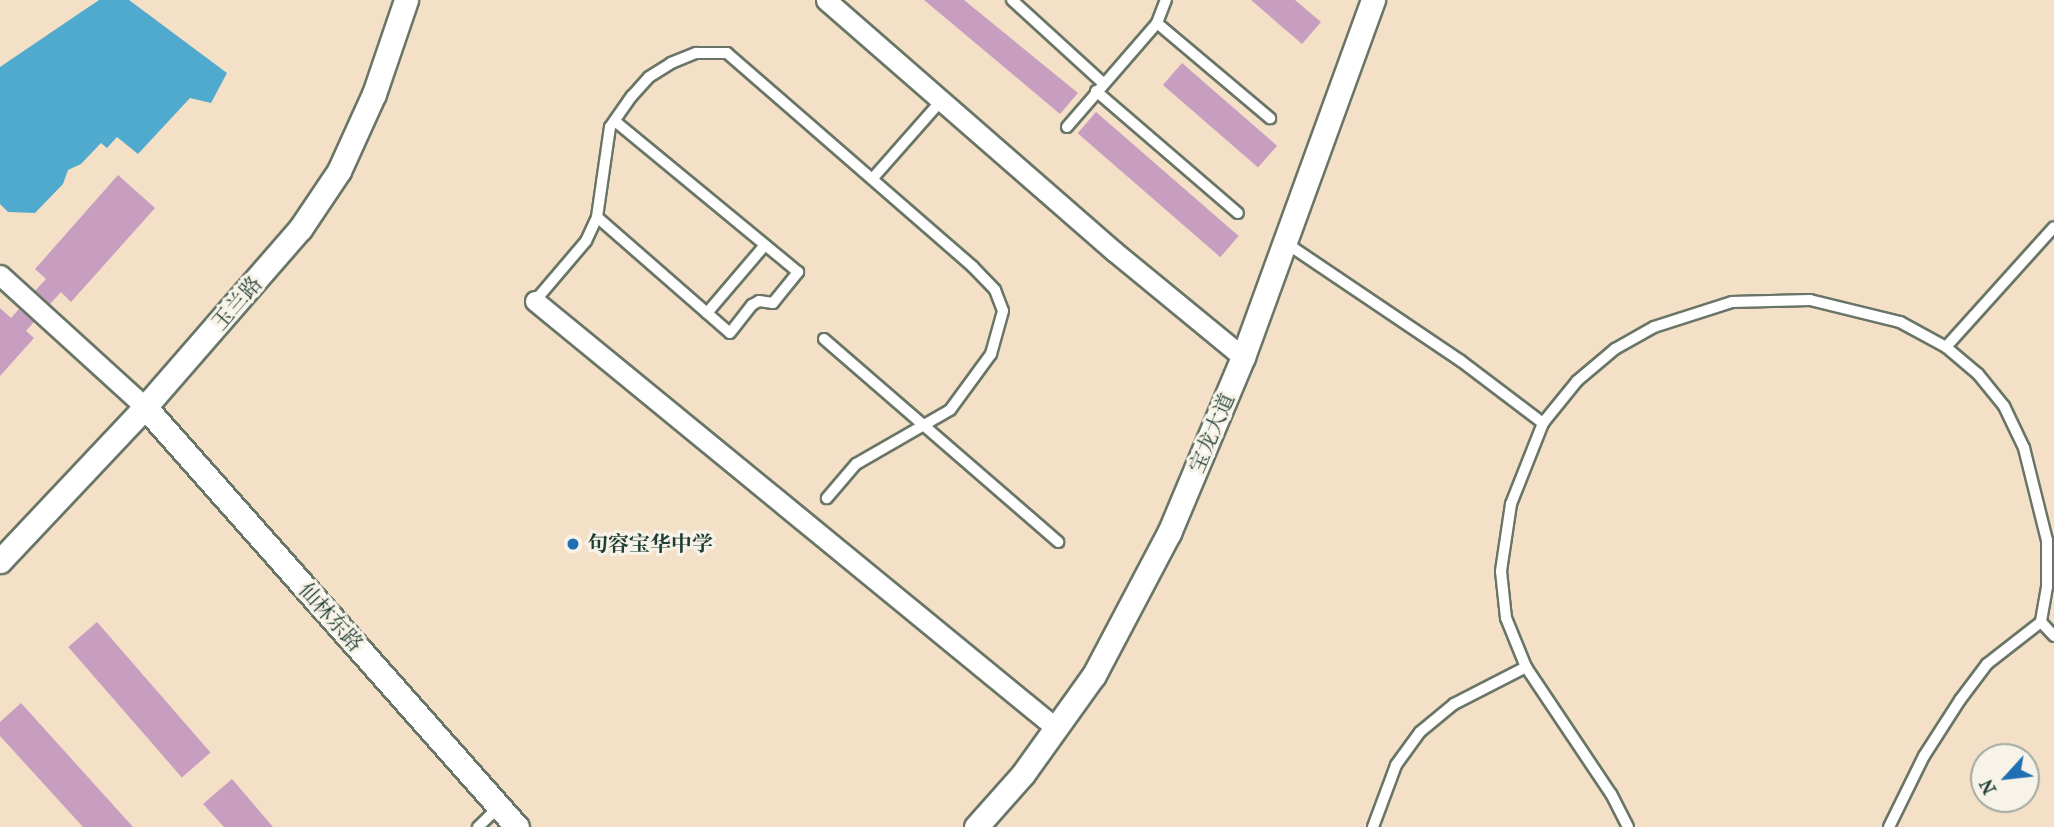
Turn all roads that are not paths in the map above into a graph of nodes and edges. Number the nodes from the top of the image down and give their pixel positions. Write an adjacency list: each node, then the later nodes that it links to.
1 (406, 0): 24 (street, 玉兰路)
2 (826, 0): 8 (street)
3 (1012, 0): 7 (lane)
4 (1166, 0): 6 (lane)
5 (1373, 0): 16 (street, 宝龙大道)
6 (1157, 23): 7 (lane); 9 (lane)
7 (1099, 87): 11 (lane); 13 (lane)
8 (942, 101): 12 (lane); 23 (street)
9 (1270, 118)
10 (615, 121): 12 (lane); 14 (lane); 17 (lane)
11 (1067, 127)
12 (873, 178): 26 (lane)
13 (1238, 213)
14 (597, 217): 19 (lane); 20 (lane)
15 (2054, 227): 22 (lane)
16 (1286, 242): 23 (street, 宝龙大道); 25 (lane)
17 (765, 246): 20 (lane); 20 (lane)
18 (0, 275): 24 (street)
19 (535, 301): 33 (street)
20 (707, 313)
21 (824, 339): 26 (lane)
22 (1946, 347): 25 (lane); 30 (lane)
23 (1244, 357): 33 (street, 宝龙大道)
24 (145, 407): 29 (street, 玉兰路); 34 (street, 仙林东路)
25 (1543, 422): 32 (lane)
26 (926, 427): 27 (lane); 28 (lane)
27 (827, 498)
28 (1058, 542)
29 (0, 561)
30 (2041, 622): 31 (lane); 40 (lane)
31 (2054, 636)
32 (1526, 667): 38 (lane); 39 (lane)
33 (1056, 729): 37 (street, 宝龙大道)
34 (499, 806): 35 (lane); 36 (street, 仙林东路)
35 (478, 827)
36 (517, 827)
37 (976, 827)
38 (1373, 827)
39 (1628, 827)
40 (1889, 827)

